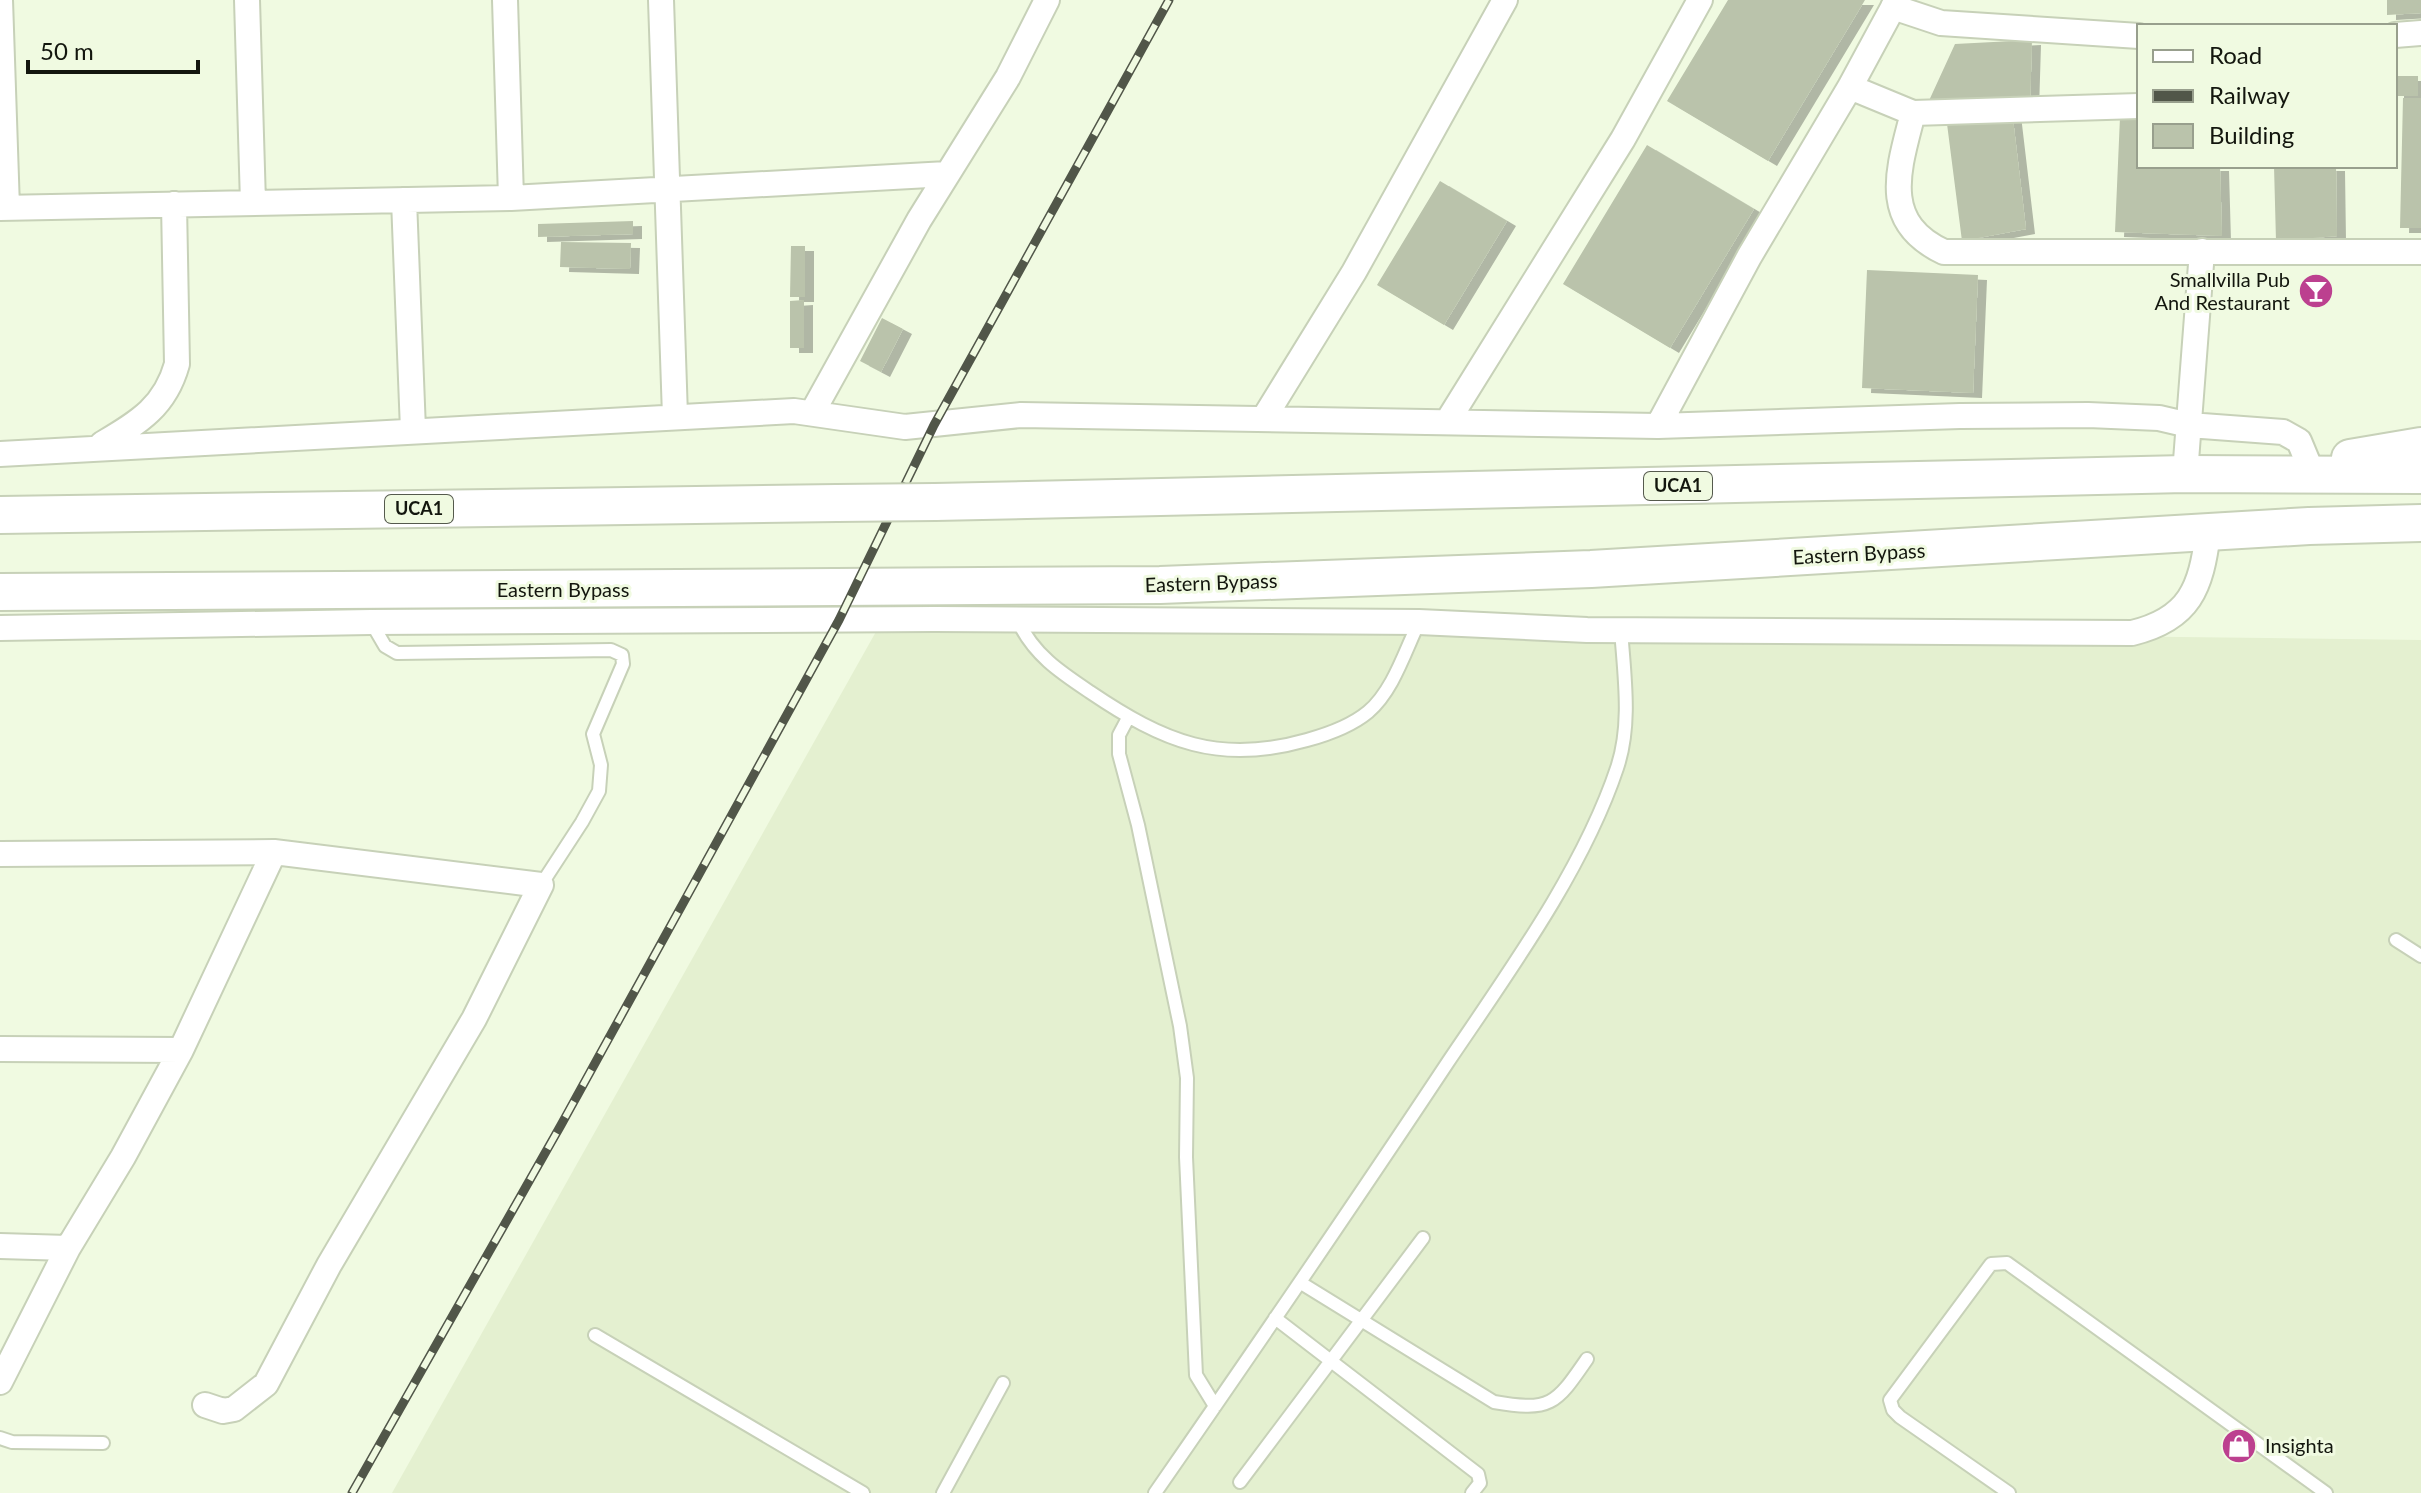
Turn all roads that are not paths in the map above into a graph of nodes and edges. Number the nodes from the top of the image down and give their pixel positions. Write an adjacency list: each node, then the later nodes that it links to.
1 (0, 0): 21 (street)
2 (247, 0): 19 (street)
3 (505, 0): 17 (street)
4 (661, 0): 16 (street)
5 (1047, 0): 15 (street)
6 (1505, 0): 26 (street)
7 (1700, 0): 27 (street)
8 (1895, 4): 11 (street); 12 (street)
9 (2421, 33): 10 (street)
10 (2397, 35)
11 (2137, 36)
12 (1850, 87): 14 (street); 29 (street)
13 (2137, 106): 14 (street)
14 (1913, 113): 22 (street)
15 (947, 174): 16 (street); 24 (street)
16 (667, 189): 17 (street); 25 (street)
17 (511, 198): 18 (street)
18 (404, 200): 19 (street); 30 (street)
19 (253, 203): 20 (street)
20 (174, 204): 21 (street); 32 (street)
21 (4, 208)
22 (2202, 251): 23 (street); 28 (street)
23 (2421, 252)
24 (812, 413): 25 (street); 26 (street)
25 (675, 416): 30 (street)
26 (1264, 418): 27 (street)
27 (1447, 422): 29 (street)
28 (2189, 425): 29 (street); 34 (street); 35 (street)
29 (1658, 426)
30 (413, 430): 32 (street)
31 (2421, 446): 34 (main road)
32 (97, 448): 33 (street)
33 (0, 454)
34 (2309, 465): 37 (main road)
35 (2185, 474): 37 (main road, UCA1); 38 (main road, UCA1, bridge)
36 (2421, 475): 37 (main road, UCA1)
37 (2263, 476)
38 (0, 515)
39 (2421, 523): 40 (main road, Eastern Bypass)
40 (2309, 526): 41 (main road, Eastern Bypass); 42 (main road)
41 (2208, 533): 43 (main road, Eastern Bypass); 48 (street)
42 (2421, 542)
43 (0, 592)
44 (1018, 621): 45 (street); 46 (street); 49 (lane)
45 (371, 622): 47 (street); 52 (lane)
46 (1419, 622): 48 (street); 49 (lane)
47 (0, 628)
48 (1621, 629): 60 (lane)
49 (1128, 718): 69 (lane)
50 (274, 852): 51 (street); 52 (street); 56 (street)
51 (0, 854)
52 (541, 885): 68 (street)
53 (2396, 940): 54 (lane)
54 (2421, 956)
55 (0, 1049): 56 (street)
56 (181, 1050): 59 (street)
57 (1423, 1238): 62 (lane)
58 (0, 1246): 59 (street)
59 (68, 1248): 66 (street)
60 (1301, 1283): 61 (lane); 62 (lane)
61 (1275, 1318): 65 (lane); 69 (lane)
62 (1363, 1319): 64 (lane); 65 (lane)
63 (595, 1335): 73 (lane)
64 (1587, 1359)
65 (1332, 1361): 72 (lane); 76 (lane)
66 (0, 1382)
67 (1003, 1383): 74 (lane)
68 (205, 1405)
69 (1215, 1406): 75 (lane)
70 (0, 1438): 71 (lane)
71 (103, 1443)
72 (1240, 1482)
73 (863, 1493)
74 (943, 1493)
75 (1155, 1493)
76 (1472, 1493)
77 (2009, 1493): 78 (lane)
78 (2326, 1493)

